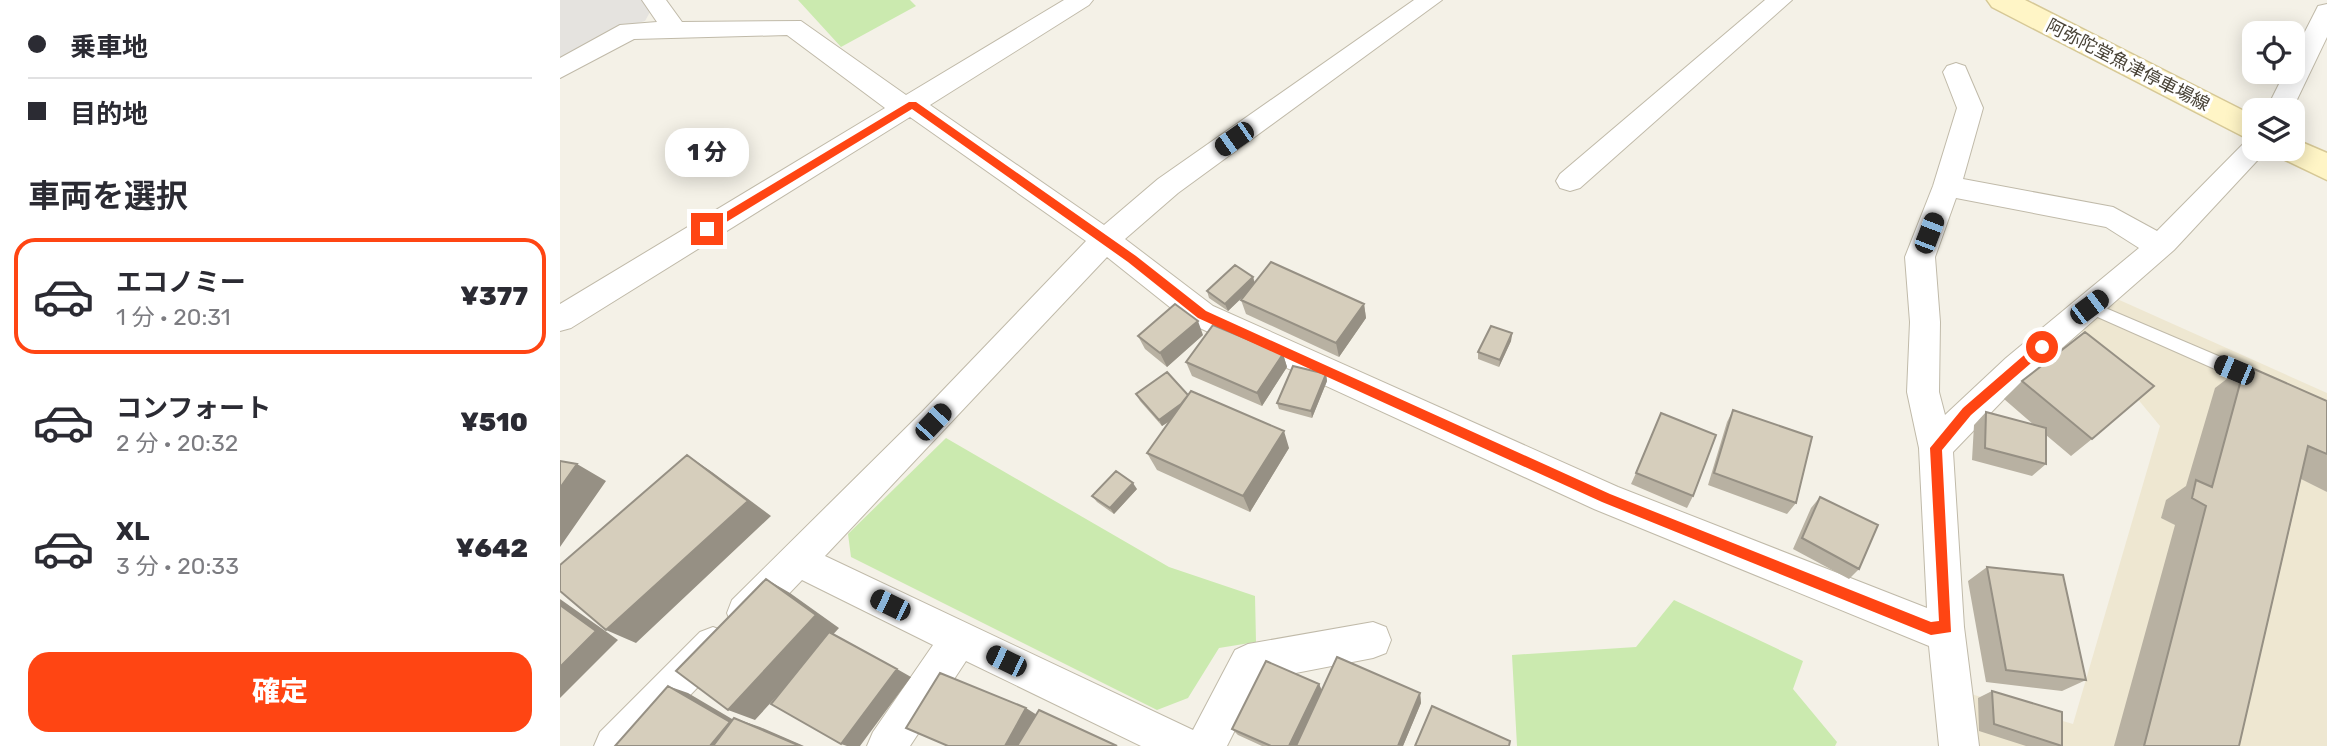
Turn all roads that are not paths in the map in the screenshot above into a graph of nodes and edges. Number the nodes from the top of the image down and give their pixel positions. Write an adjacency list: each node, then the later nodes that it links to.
1 (654, 0): 7 (street)
2 (1081, 0): 11 (street)
3 (1430, 0): 18 (street)
4 (1780, 0): 16 (street)
5 (2002, 0): 12 (main road, 阿弥陀堂魚津停車場線)
6 (2327, 14): 10 (street)
7 (676, 30): 8 (street); 11 (street)
8 (560, 69)
9 (1956, 72): 17 (street)
10 (2285, 98)
11 (912, 105): 18 (street); 21 (street)
12 (2242, 124)
13 (2305, 156): 15 (main road)
14 (2243, 161): 19 (street)
15 (2327, 168)
16 (1570, 181)
17 (1947, 186): 19 (street); 23 (street)
18 (1103, 242): 24 (street); 25 (street)
19 (2158, 246): 20 (street)
20 (2089, 307): 22 (lane); 23 (street)
21 (560, 319)
22 (2276, 388)
23 (1936, 448): 25 (street)
24 (797, 560): 26 (street); 29 (street)
25 (1946, 627): 31 (street)
26 (959, 639): 28 (street); 30 (street)
27 (1373, 640): 28 (street)
28 (1182, 744)
29 (614, 746)
30 (887, 746)
31 (1959, 746)

